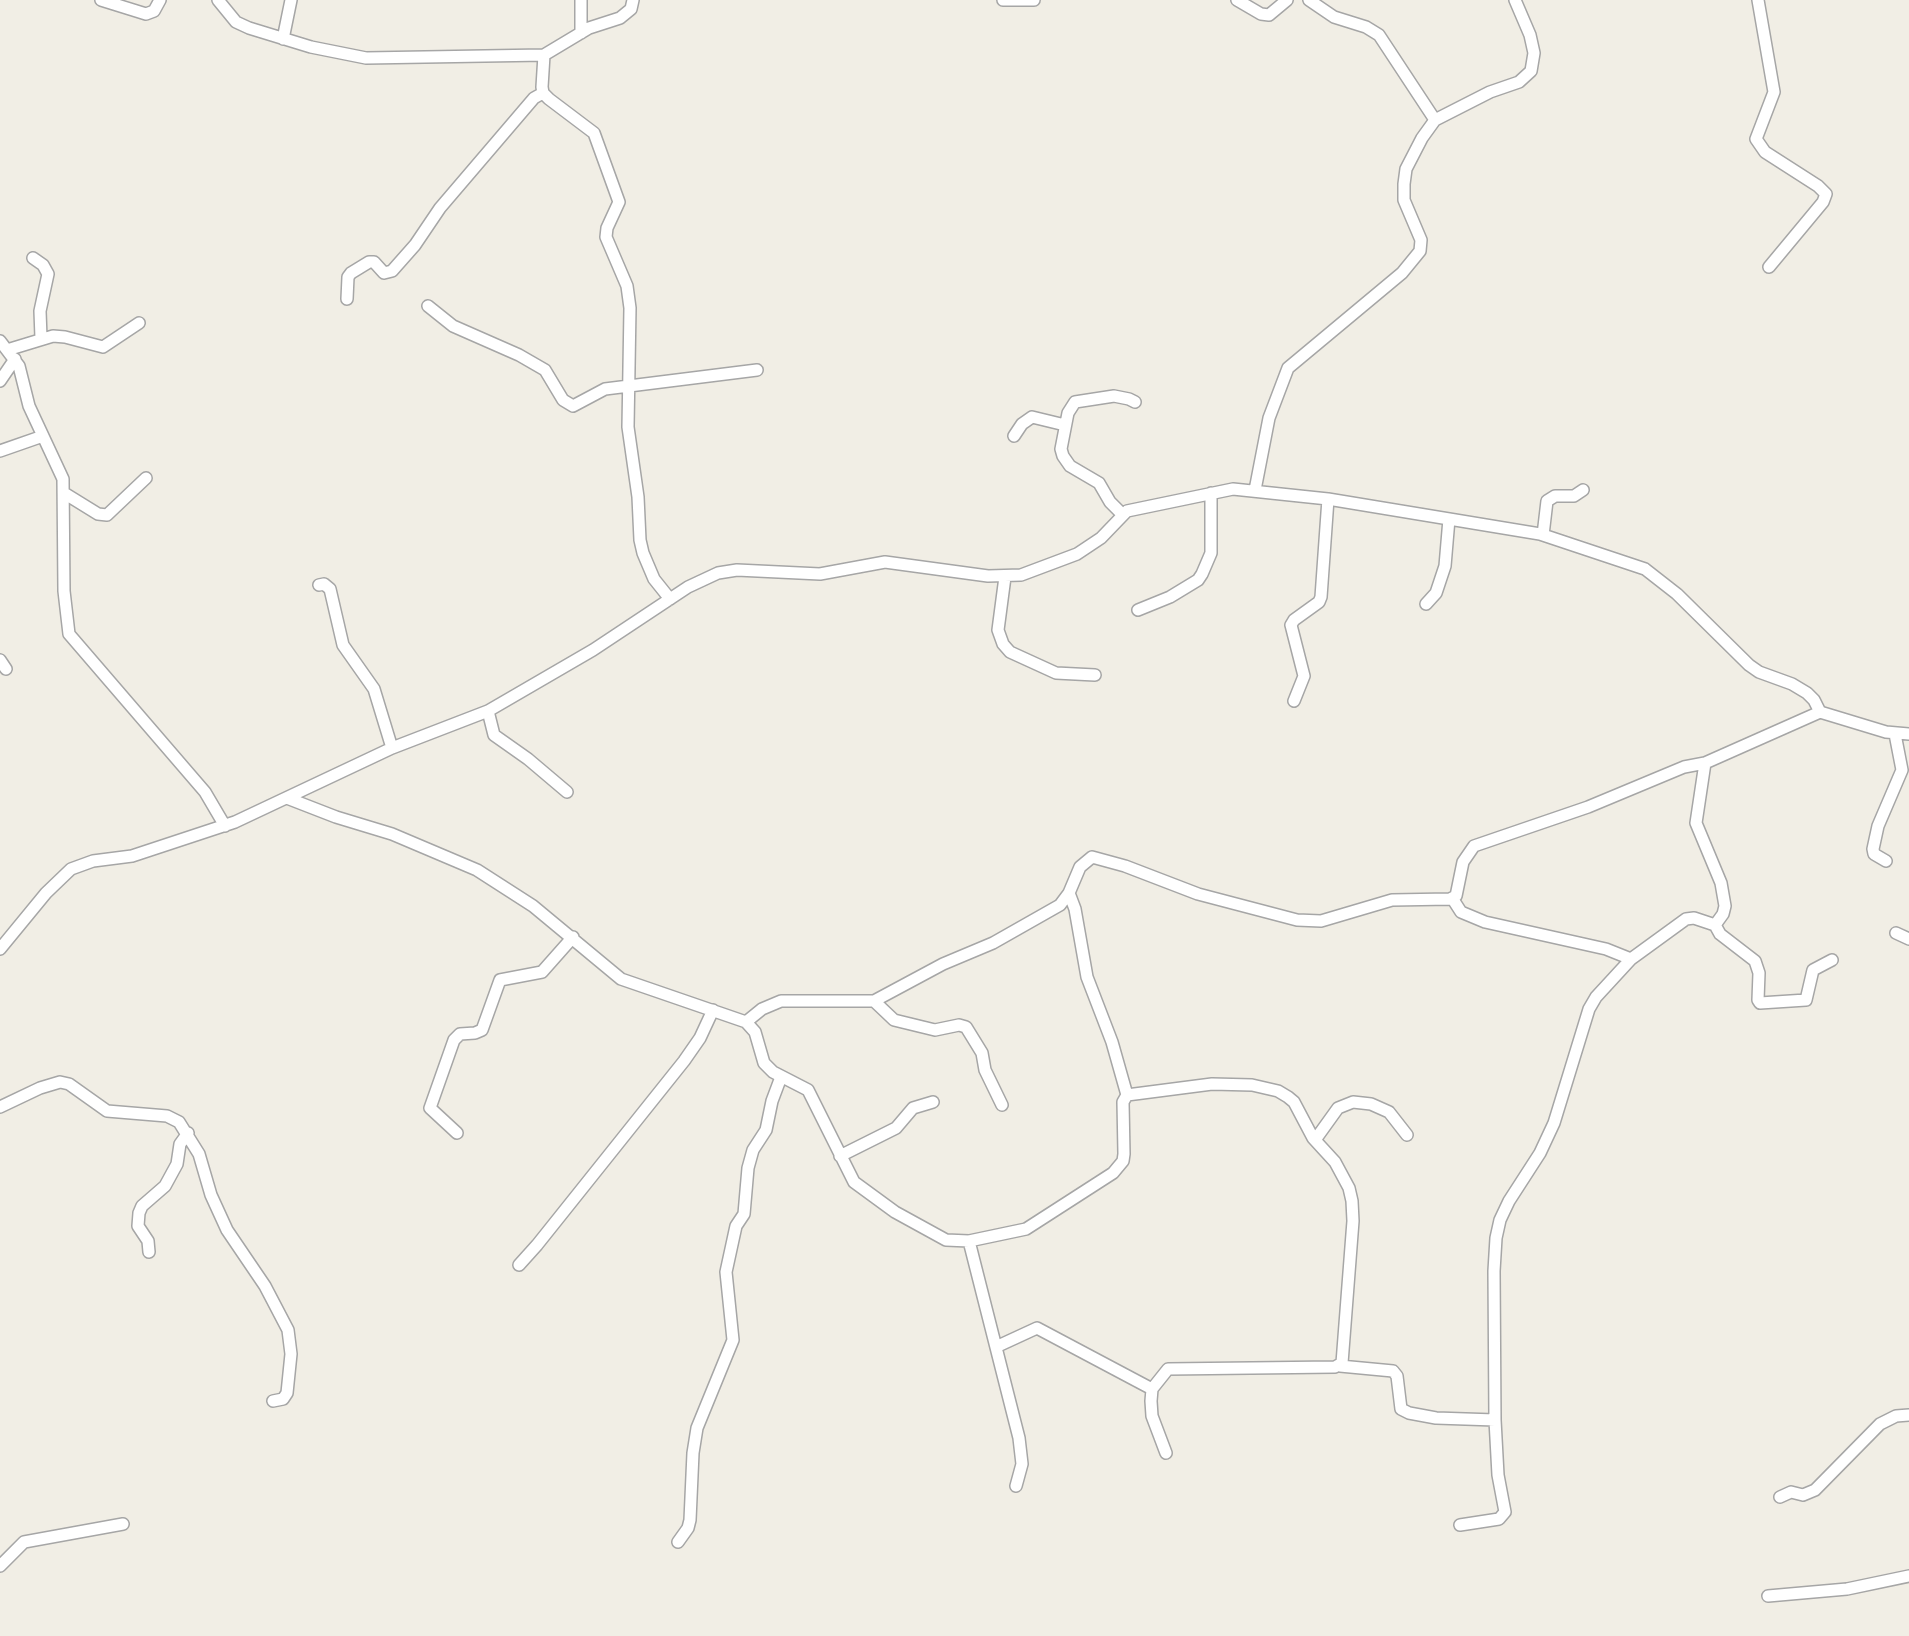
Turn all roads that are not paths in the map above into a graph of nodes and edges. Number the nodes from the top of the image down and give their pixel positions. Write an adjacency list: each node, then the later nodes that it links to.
1 (101, 0): 2 (street)
2 (160, 0)
3 (218, 0): 15 (street)
4 (291, 0): 15 (street)
5 (581, 0): 14 (street)
6 (633, 0): 14 (street)
7 (1003, 0): 8 (street)
8 (1034, 0)
9 (1237, 0): 10 (street)
10 (1287, 0)
11 (1309, 0): 18 (street)
12 (1515, 0): 18 (street)
13 (1758, 0): 20 (street)
14 (581, 33): 16 (street)
15 (283, 39): 16 (street)
16 (544, 55): 17 (street)
17 (543, 93): 21 (street); 28 (street)
18 (1435, 120): 35 (street)
19 (33, 258): 24 (street)
20 (1769, 267)
21 (347, 299)
22 (428, 306): 28 (street)
23 (139, 323): 24 (street)
24 (41, 338): 25 (street)
25 (7, 350): 27 (street); 31 (street)
26 (757, 370): 28 (street)
27 (0, 381)
28 (629, 385): 45 (street)
29 (1135, 402): 30 (street)
30 (1065, 425): 32 (street); 40 (street)
31 (43, 436): 33 (street); 37 (street)
32 (1014, 436)
33 (0, 451)
34 (146, 478): 37 (street)
35 (1255, 490): 38 (street); 39 (street)
36 (1583, 490): 42 (street)
37 (64, 493): 58 (street)
38 (1211, 493): 40 (street); 47 (street)
39 (1328, 499): 41 (street); 49 (street)
40 (1122, 514): 43 (street)
41 (1449, 519): 42 (street); 46 (street)
42 (1543, 535): 51 (street)
43 (1005, 577): 45 (street); 48 (street)
44 (319, 585): 54 (street)
45 (670, 599): 50 (street)
46 (1426, 604)
47 (1138, 610)
48 (1095, 675)
49 (1294, 701)
50 (488, 711): 54 (street); 56 (street)
51 (1820, 712): 52 (street); 55 (street)
52 (1895, 734): 53 (street); 59 (street)
53 (1909, 734)
54 (392, 748): 57 (street)
55 (1705, 763): 61 (street); 62 (street)
56 (567, 792)
57 (287, 798): 58 (street); 64 (street)
58 (225, 826): 66 (street)
59 (1886, 861)
60 (1069, 893): 61 (street); 69 (street); 73 (street)
61 (1452, 898): 67 (street)
62 (1715, 925): 67 (street); 68 (street)
63 (1896, 933): 65 (street)
64 (573, 937): 70 (street); 78 (street)
65 (1909, 939)
66 (0, 949)
67 (1631, 959): 90 (street)
68 (1832, 960)
69 (874, 1001): 71 (street); 75 (street)
70 (713, 1010): 71 (street); 84 (street)
71 (746, 1022): 72 (street)
72 (781, 1077): 81 (street); 96 (street)
73 (1127, 1095): 80 (street); 82 (street)
74 (933, 1102): 81 (street)
75 (1002, 1105)
76 (0, 1107): 77 (street)
77 (188, 1133): 83 (street); 88 (street)
78 (457, 1133)
79 (1407, 1135): 80 (street)
80 (1315, 1140): 86 (street)
81 (840, 1156): 82 (street)
82 (969, 1241): 85 (street)
83 (149, 1252)
84 (519, 1265)
85 (998, 1346): 87 (street); 92 (street)
86 (1340, 1366): 87 (street); 90 (street)
87 (1152, 1389): 91 (street)
88 (273, 1401)
89 (1909, 1415): 93 (street)
90 (1495, 1420): 95 (street)
91 (1166, 1453)
92 (1016, 1486)
93 (1780, 1497)
94 (123, 1524): 97 (street)
95 (1460, 1525)
96 (678, 1542)
97 (0, 1566)
98 (1909, 1576): 99 (street)
99 (1768, 1596)

